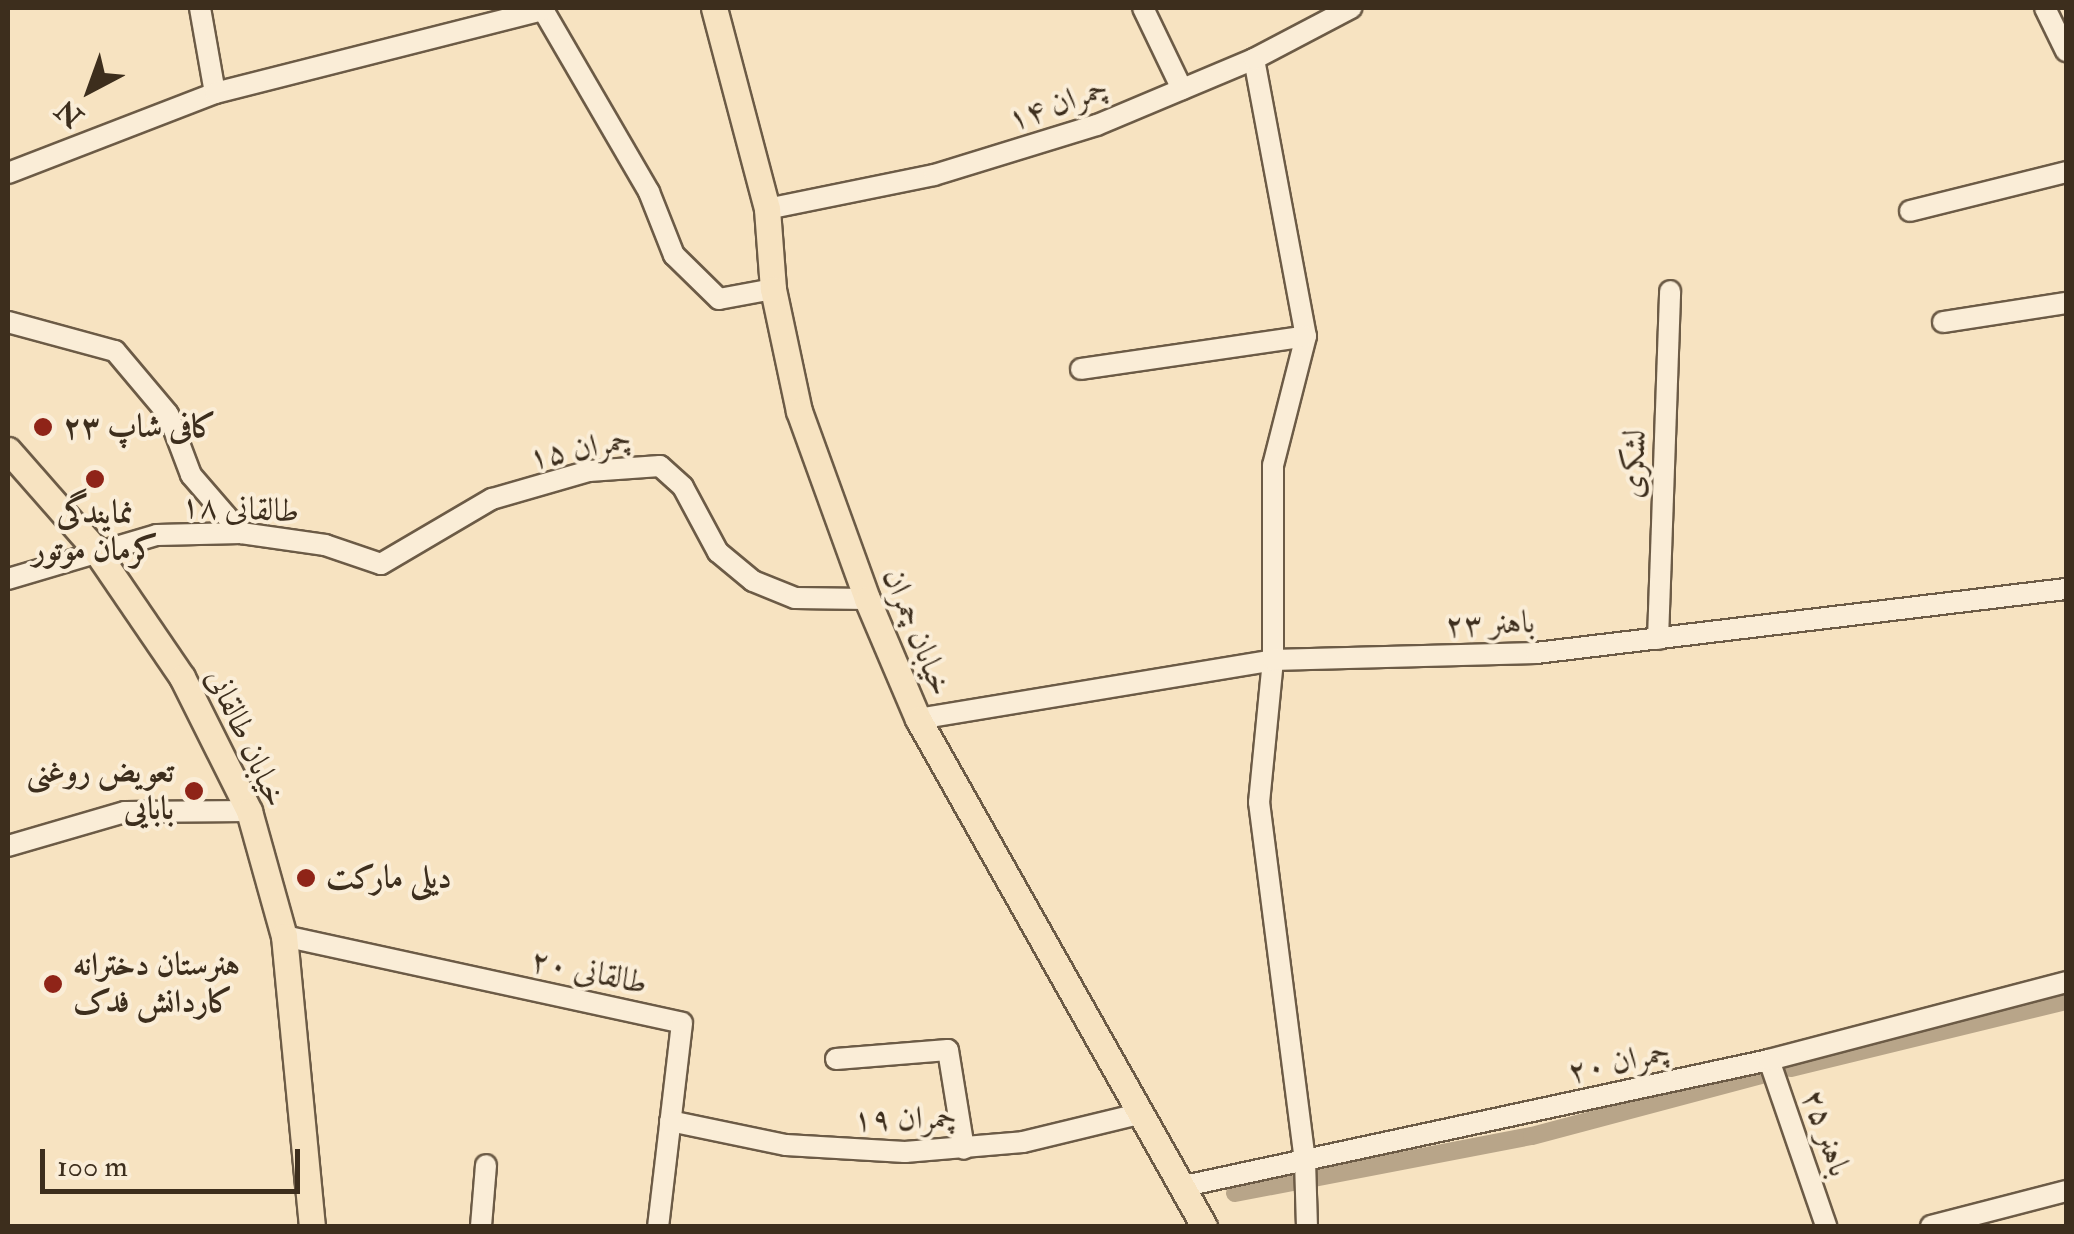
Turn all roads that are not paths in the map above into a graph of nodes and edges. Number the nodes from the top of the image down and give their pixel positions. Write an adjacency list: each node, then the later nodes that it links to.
1 (200, 8): 10 (street)
2 (714, 8): 13 (main road, خیابان چمران)
3 (1143, 8): 9 (street)
4 (1351, 8): 8 (street, چمران ۱۴)
5 (543, 9): 10 (street); 15 (street)
6 (2054, 10): 7 (street)
7 (2066, 52)
8 (1254, 59): 9 (street, چمران ۱۴); 20 (street)
9 (1182, 90): 13 (street, چمران ۱۴)
10 (215, 93): 12 (street)
11 (2066, 172): 14 (street)
12 (8, 173)
13 (767, 209): 15 (main road, خیابان چمران)
14 (1910, 210)
15 (773, 289): 28 (main road, خیابان چمران)
16 (1670, 291): 29 (street, لشکری)
17 (2066, 303): 19 (street)
18 (8, 322): 23 (street)
19 (1943, 322)
20 (1306, 336): 21 (street); 30 (street)
21 (1081, 369)
22 (8, 450): 24 (main road, خیابان طالقانی)
23 (241, 532): 24 (street, طالقانی ۱۸); 25 (street, طالقانی ۱۸)
24 (94, 548): 26 (street, طالقانی ۱۸); 32 (main road, خیابان طالقانی)
25 (380, 564): 28 (street, چمران ۱۵)
26 (8, 579)
27 (2066, 589): 29 (street, باهنر ۲۳)
28 (867, 599): 31 (main road, خیابان چمران)
29 (1658, 639): 30 (street, باهنر ۲۳)
30 (1273, 660): 31 (street, باهنر ۲۳); 41 (street)
31 (918, 719): 38 (main road, خیابان چمران)
32 (249, 812): 33 (street); 34 (main road, خیابان طالقانی)
33 (8, 846)
34 (284, 936): 39 (street, طالقانی ۲۰); 45 (main road, خیابان طالقانی)
35 (2066, 982): 37 (street, چمران ۲۰)
36 (836, 1059): 40 (street)
37 (1768, 1060): 41 (street, چمران ۲۰); 50 (street, باهنر ۲۵)
38 (1139, 1114): 40 (street, چمران ۱۹); 43 (main road, خیابان چمران)
39 (670, 1121): 40 (street, چمران ۱۹); 47 (street, طالقانی ۲۰)
40 (964, 1149)
41 (1305, 1160): 43 (street, چمران ۲۰); 49 (street)
42 (486, 1165): 46 (street)
43 (1180, 1187): 48 (main road, خیابان چمران)
44 (2066, 1191): 51 (street)
45 (312, 1226)
46 (481, 1226)
47 (658, 1226)
48 (1204, 1226)
49 (1308, 1226)
50 (1826, 1226)
51 (1931, 1226)

